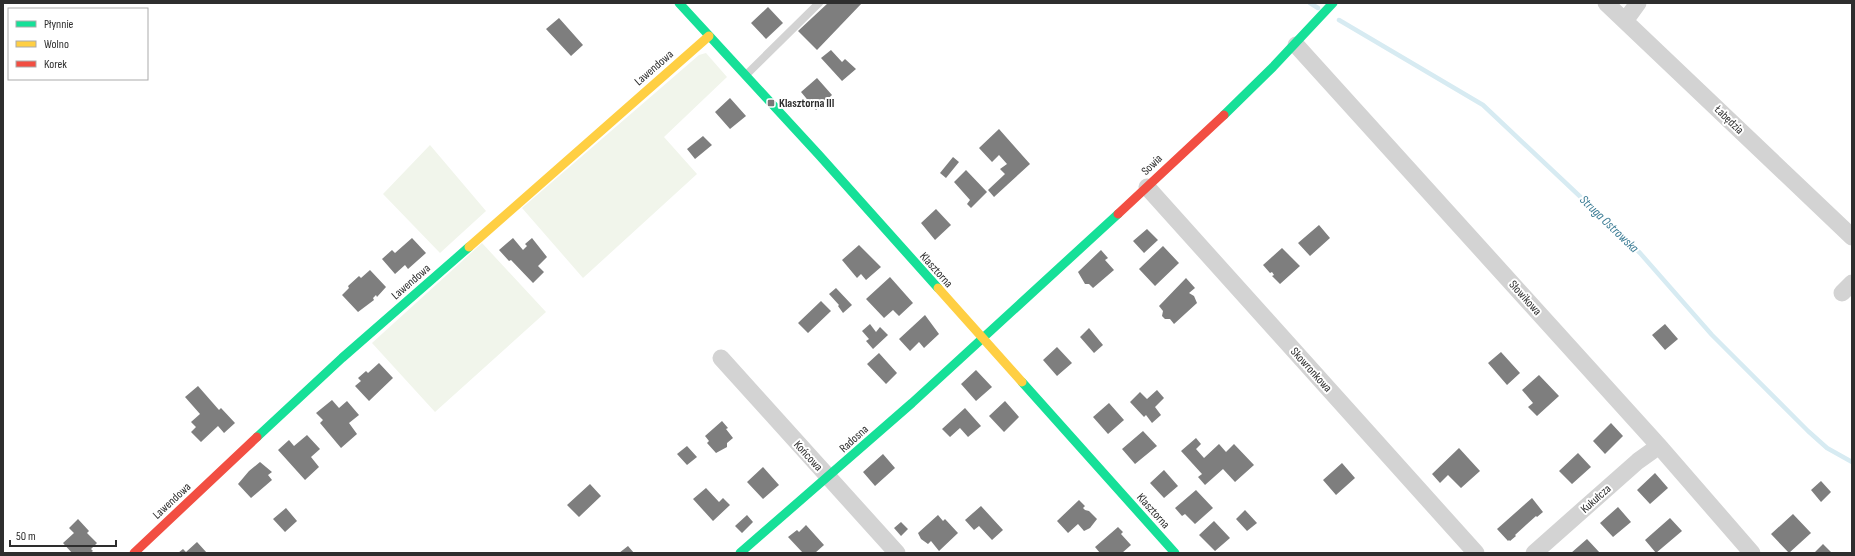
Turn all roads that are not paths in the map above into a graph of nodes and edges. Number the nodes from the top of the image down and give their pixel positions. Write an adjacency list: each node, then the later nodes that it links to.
1 (679, 3): 7 (street, Klasztorna)
2 (819, 3): 9 (lane)
3 (1333, 3): 8 (street, Sowia)
4 (1606, 3): 6 (street, Łabędzia)
5 (1638, 3): 6 (street)
6 (1625, 21): 11 (street, Łabędzia)
7 (709, 36): 9 (street, Klasztorna); 16 (street, Lawendowa)
8 (1296, 45): 10 (street, Sowia); 14 (street, Słowikowa)
9 (745, 75): 12 (street, Klasztorna)
10 (1147, 187): 12 (street, Sowia); 20 (street, Skowronkowa)
11 (1852, 237)
12 (982, 340): 15 (street, Radosna); 19 (street, Klasztorna)
13 (721, 358): 15 (street, Końcowa)
14 (1659, 446): 21 (street, Kukułcza); 22 (street, Słowikowa)
15 (829, 479): 17 (street, Radosna); 18 (street, Końcowa)
16 (134, 553)
17 (740, 553)
18 (897, 553)
19 (1175, 553)
20 (1476, 553)
21 (1534, 553)
22 (1752, 553)

